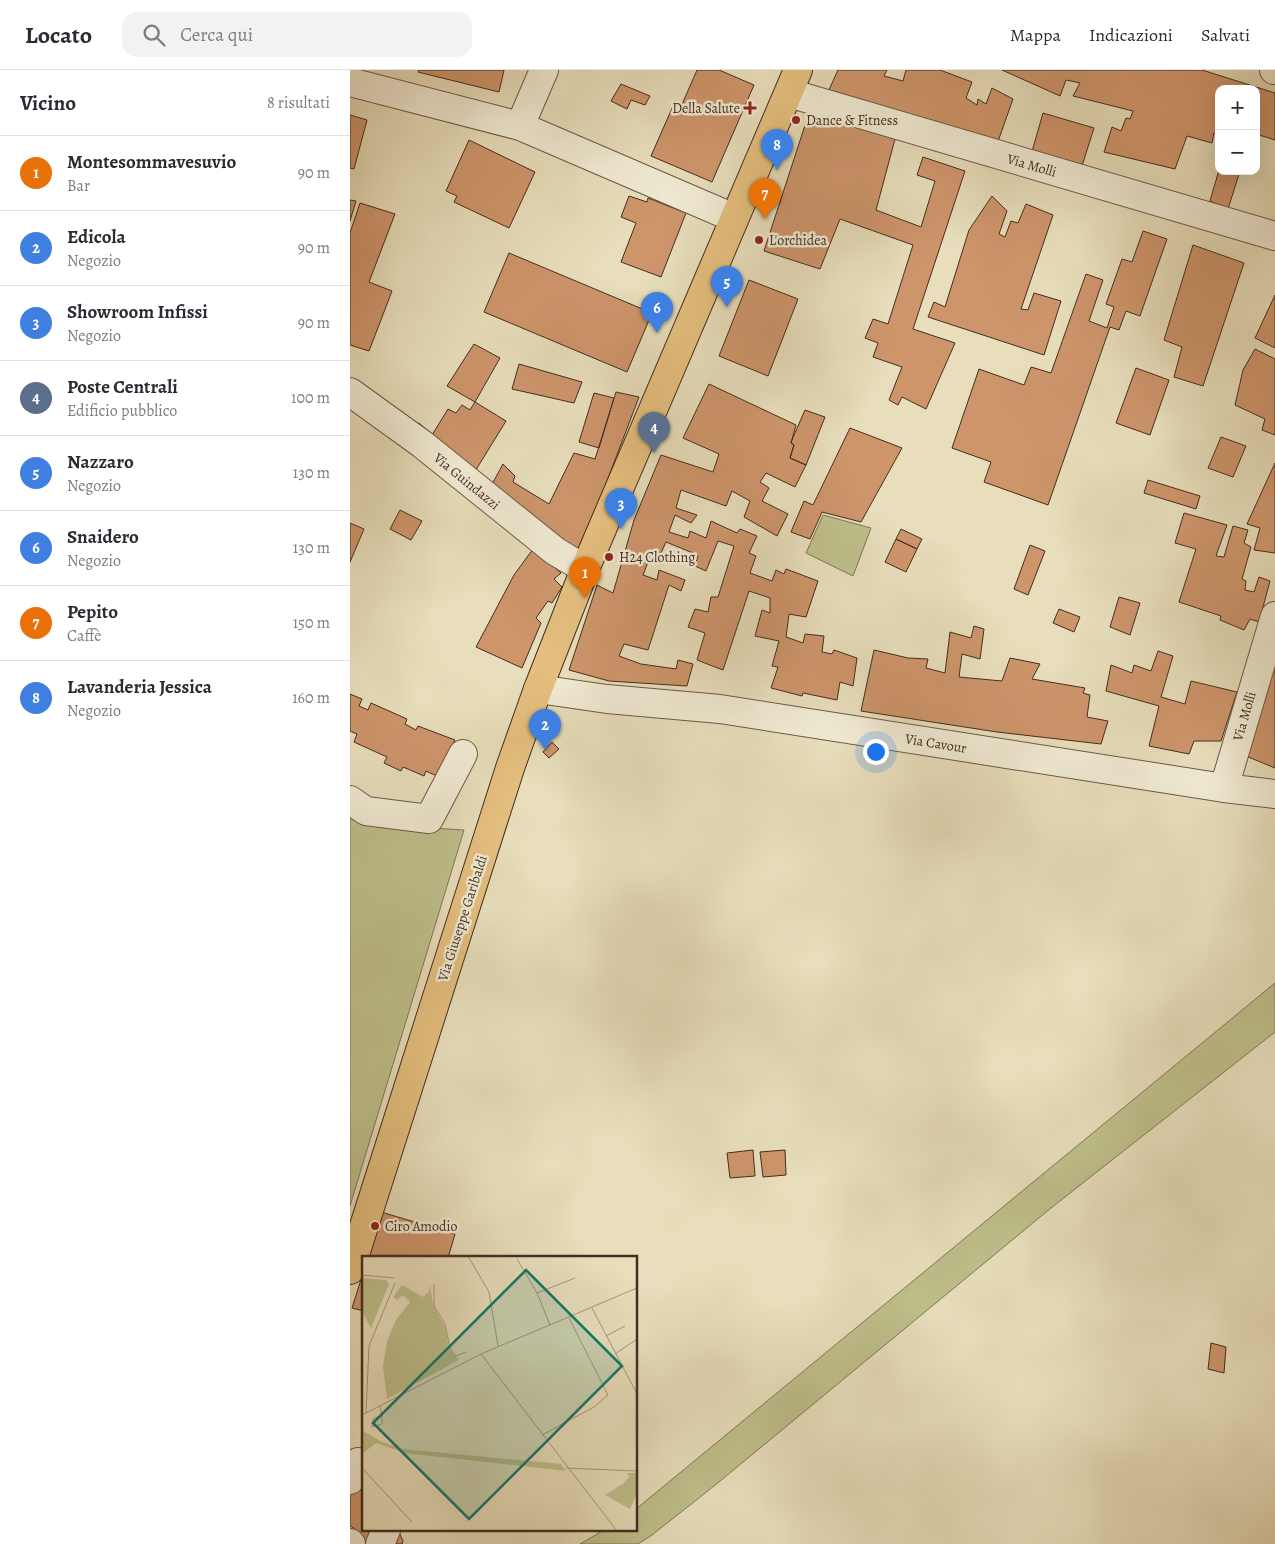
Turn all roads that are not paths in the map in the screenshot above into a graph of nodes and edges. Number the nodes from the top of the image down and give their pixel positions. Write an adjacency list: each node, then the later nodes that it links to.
1 (544, 70): 4 (street)
2 (350, 82): 4 (street)
3 (793, 82): 5 (main road, Via Giuseppe Garibaldi); 6 (street, Via Molli)
4 (520, 126): 5 (street)
5 (734, 218): 8 (main road, Via Giuseppe Garibaldi)
6 (1275, 236)
7 (350, 392): 8 (street, Via Guindazzi)
8 (585, 568): 10 (main road, Via Giuseppe Garibaldi)
9 (1275, 616): 12 (street, Via Molli)
10 (538, 690): 12 (street, Via Cavour); 15 (main road, Via Giuseppe Garibaldi)
11 (462, 754): 14 (street)
12 (1224, 788): 13 (street, Via Cavour)
13 (1275, 794)
14 (350, 800)
15 (350, 1270)
16 (385, 1532): 17 (street)
17 (380, 1544)

